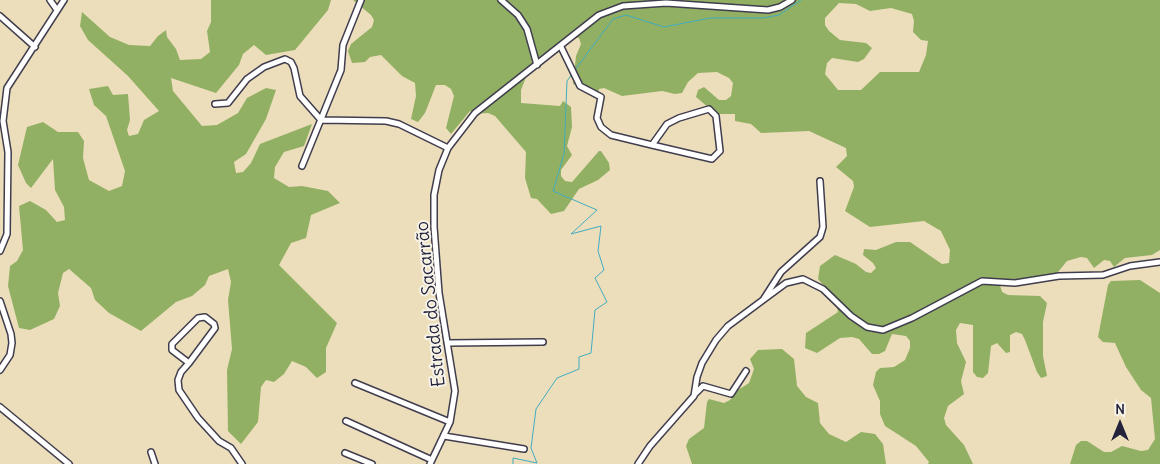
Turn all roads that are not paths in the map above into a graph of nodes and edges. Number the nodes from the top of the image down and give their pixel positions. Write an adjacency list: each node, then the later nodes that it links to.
1 (50, 0): 6 (street)
2 (64, 0): 6 (street)
3 (361, 0): 14 (street)
4 (501, 0): 10 (street)
5 (792, 0): 9 (street, Estrada do Sacarrão)
6 (57, 10): 8 (street)
7 (0, 16): 8 (street)
8 (35, 47): 11 (street)
9 (561, 47): 10 (street, Estrada do Sacarrão); 15 (street)
10 (537, 65): 16 (street, Estrada do Sacarrão)
11 (7, 88): 12 (street); 19 (street)
12 (0, 89)
13 (214, 104): 14 (street)
14 (321, 120): 16 (street); 17 (street)
15 (652, 145): 15 (street)
16 (448, 148): 24 (street, Estrada do Sacarrão)
17 (302, 166)
18 (820, 180): 21 (street)
19 (0, 251)
20 (1160, 262): 21 (street)
21 (763, 300): 29 (street)
22 (0, 303): 26 (street)
23 (543, 342): 24 (street)
24 (447, 343): 32 (street, Estrada do Sacarrão)
25 (189, 363): 25 (street); 40 (street)
26 (0, 370)
27 (746, 371): 29 (street)
28 (355, 383): 32 (street)
29 (694, 396): 42 (street)
30 (0, 407): 38 (street)
31 (346, 422): 37 (street)
32 (450, 422): 33 (street, Estrada do Sacarrão)
33 (444, 436): 34 (street); 37 (street, Estrada do Sacarrão)
34 (524, 450)
35 (151, 452): 39 (street)
36 (345, 452): 41 (street)
37 (431, 462)
38 (69, 464)
39 (155, 464)
40 (242, 464)
41 (372, 464)
42 (638, 464)

